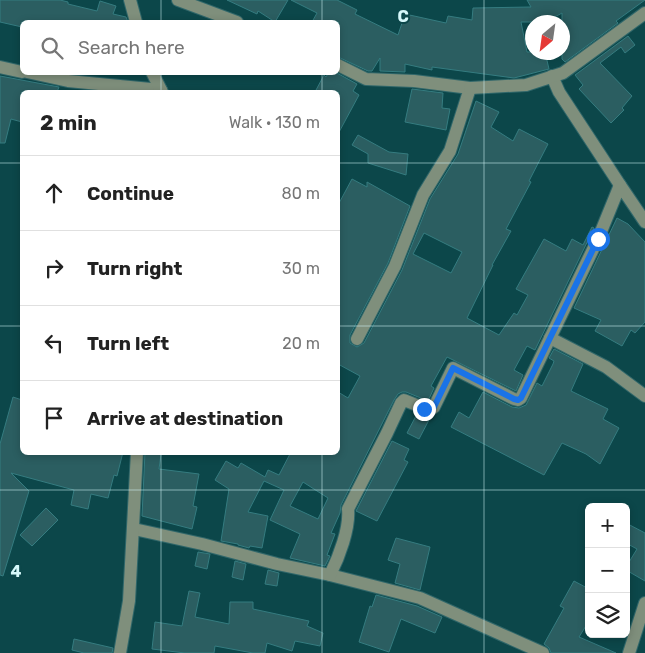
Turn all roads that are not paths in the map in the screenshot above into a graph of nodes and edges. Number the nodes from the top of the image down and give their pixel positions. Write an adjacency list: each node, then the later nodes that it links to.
1 (130, 0): 6 (street)
2 (178, 0): 4 (street)
3 (215, 0): 4 (street)
4 (210, 12): 7 (street)
5 (645, 13): 13 (street)
6 (135, 20)
7 (232, 20)
8 (340, 66): 14 (street)
9 (0, 67): 10 (street)
10 (20, 72)
11 (41, 75): 15 (street)
12 (153, 75): 16 (street)
13 (552, 76): 14 (street); 17 (street)
14 (470, 88): 20 (street)
15 (152, 90)
16 (161, 90)
17 (620, 185): 18 (street); 19 (street)
18 (645, 222)
19 (550, 338): 21 (street); 24 (street)
20 (357, 339)
21 (645, 396)
22 (137, 455): 23 (street)
23 (134, 529): 24 (street); 26 (street)
24 (330, 574): 27 (street)
25 (645, 603): 28 (street)
26 (120, 653)
27 (543, 653)
28 (629, 653)

